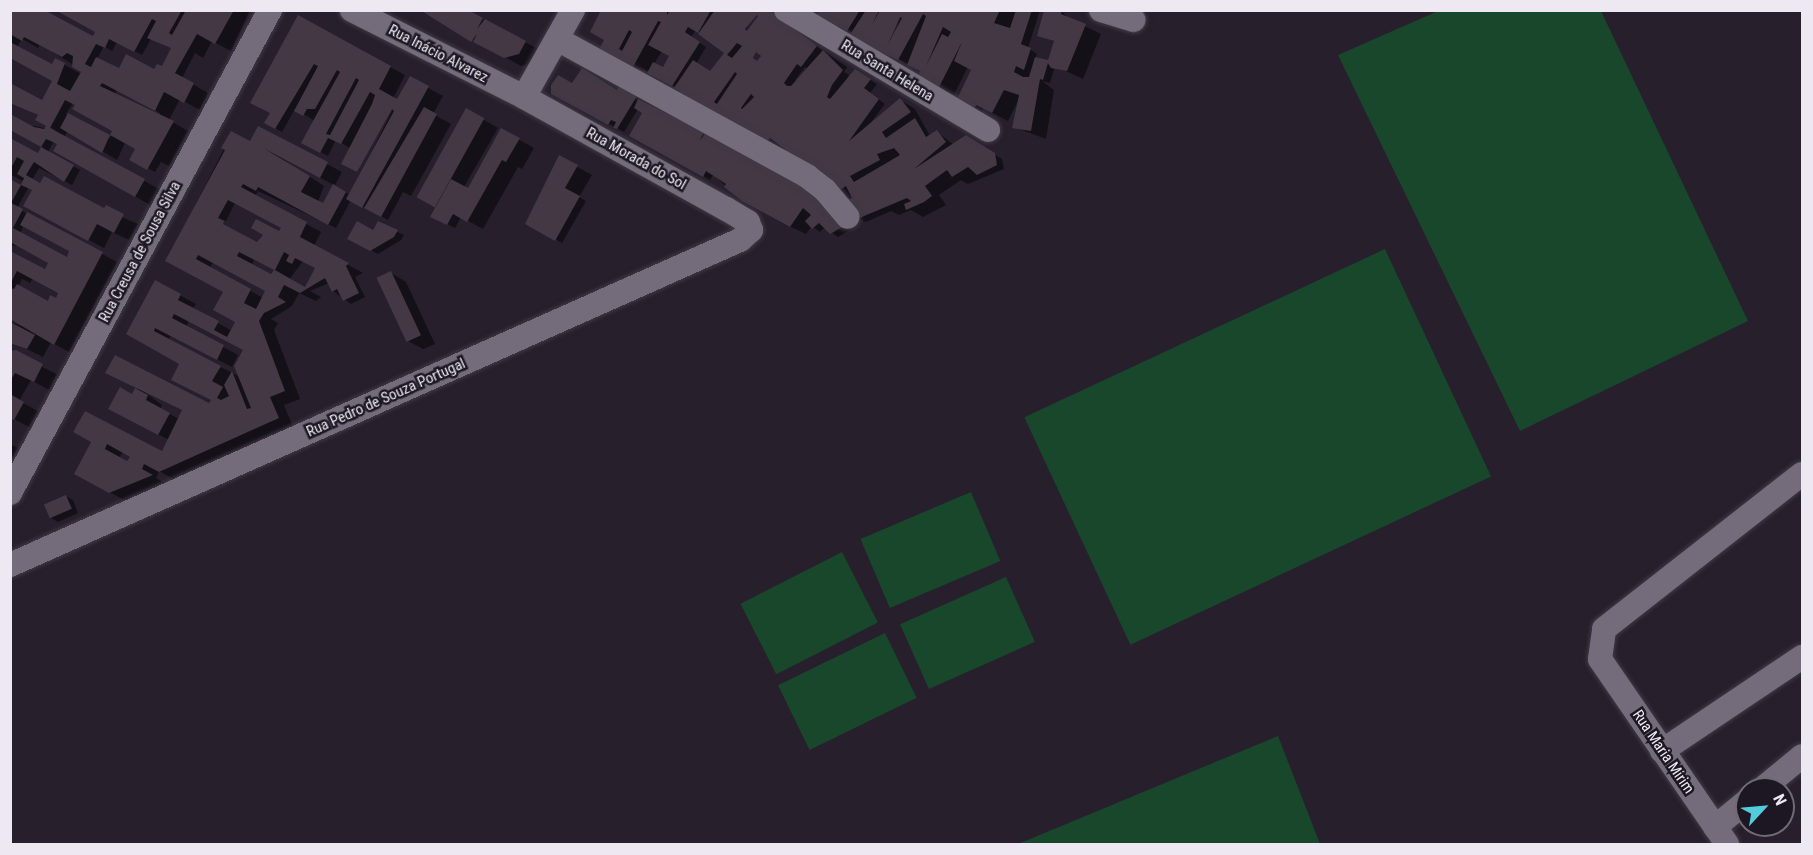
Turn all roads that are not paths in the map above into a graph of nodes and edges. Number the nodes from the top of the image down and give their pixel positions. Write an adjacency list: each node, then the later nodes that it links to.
1 (270, 10): 13 (street, Rua Creusa de Sousa Silva)
2 (351, 10): 8 (street, Rua Inácio Alvarez)
3 (573, 10): 7 (street)
4 (786, 10): 9 (street, Rua Santa Helena)
5 (1101, 10): 6 (street)
6 (1133, 20)
7 (557, 39): 8 (street); 10 (street)
8 (524, 97): 11 (street, Rua Morada do Sol)
9 (988, 130)
10 (848, 217)
11 (748, 222): 14 (street, Rua Pedro de Souza Portugal)
12 (1803, 474): 16 (street, Rua Maria Mirim)
13 (10, 493)
14 (10, 565)
15 (1803, 657): 16 (street)
16 (1662, 751): 20 (street, Rua Maria Mirim)
17 (1803, 756): 18 (street)
18 (1777, 777)
19 (1735, 817): 20 (street)
20 (1721, 836)

